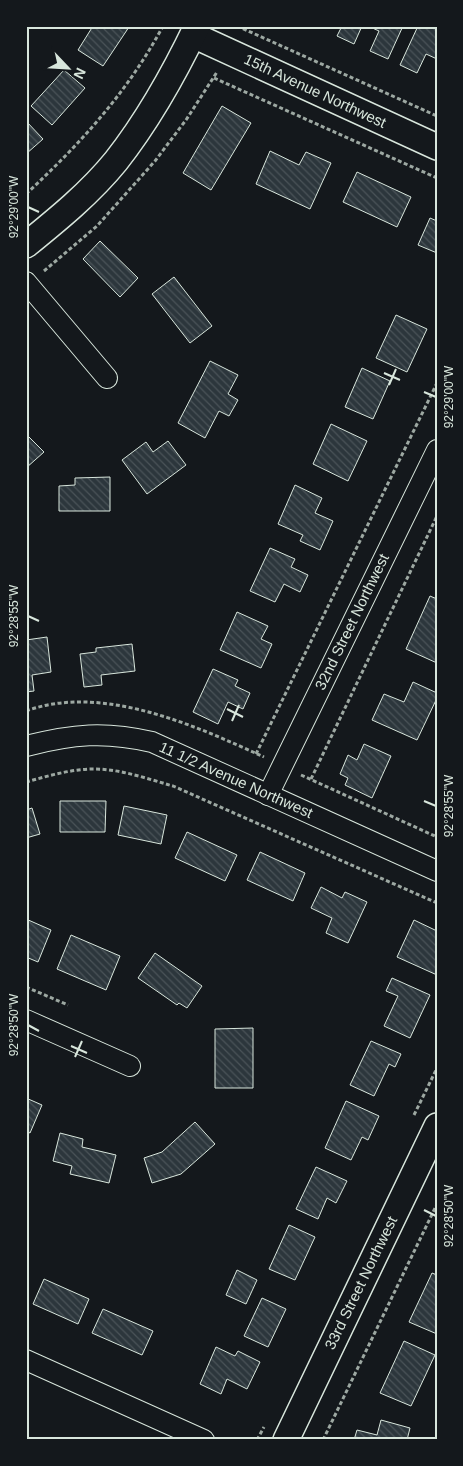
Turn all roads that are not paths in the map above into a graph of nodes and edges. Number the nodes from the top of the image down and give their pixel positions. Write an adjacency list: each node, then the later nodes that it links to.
1 (195, 30): 2 (street, 15th Avenue Northwest); 3 (street)
2 (437, 147)
3 (26, 245)
4 (26, 282): 5 (street)
5 (107, 378)
6 (437, 450): 8 (street, 32nd Street Northwest)
7 (26, 746): 8 (street, 11 1/2 Avenue Northwest)
8 (268, 795): 9 (street, 11 1/2 Avenue Northwest)
9 (437, 871)
10 (26, 1020): 11 (street)
11 (130, 1066)
12 (437, 1126): 15 (street, 33rd Street Northwest)
13 (26, 1360): 14 (street)
14 (204, 1440)
15 (286, 1440)

